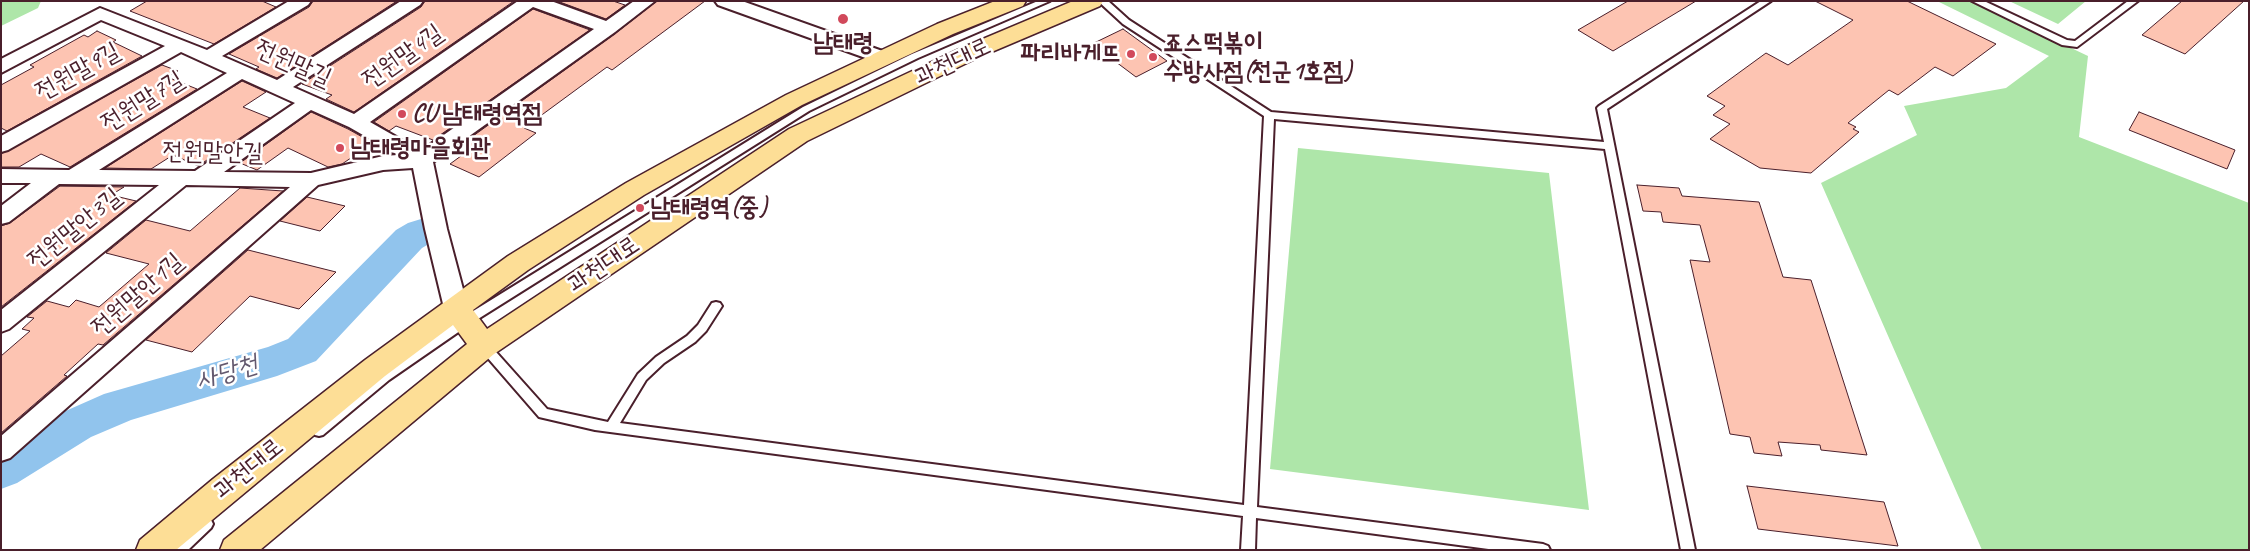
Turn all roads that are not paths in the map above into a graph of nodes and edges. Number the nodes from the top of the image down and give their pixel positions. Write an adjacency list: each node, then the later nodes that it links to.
1 (414, 1): 19 (street)
2 (531, 1): 13 (street); 22 (street, 전원말4길)
3 (646, 1): 13 (street)
4 (724, 1): 16 (street, 과천대로)
5 (1015, 1): 16 (main road, 과천대로)
6 (1046, 1): 32 (lane)
7 (1092, 1): 34 (main road, 과천대로)
8 (1102, 1): 21 (lane)
9 (1767, 1): 24 (lane)
10 (1976, 1): 11 (lane)
11 (2134, 1)
12 (292, 3): 15 (street)
13 (610, 28): 25 (street)
14 (180, 44): 15 (street, 전원말길); 17 (street, 전원말길); 23 (street, 전원말9길)
15 (208, 57): 18 (street, 전원말길)
16 (881, 57): 32 (main road, 과천대로)
17 (1, 66)
18 (241, 72): 19 (street, 전원말길); 27 (street, 전원말7길)
19 (277, 89): 20 (street, 전원말길)
20 (309, 102): 22 (street, 전원말길); 28 (street, 전원말안3길)
21 (1269, 115): 24 (lane); 38 (lane)
22 (356, 122): 25 (street, 전원말길)
23 (1, 145)
24 (1608, 146): 45 (lane)
25 (422, 160): 29 (street, 전원말안길); 32 (street)
26 (1, 176): 27 (street, 전원말안길)
27 (64, 177): 28 (street, 전원말안길); 30 (street, 전원말7길)
28 (190, 179): 29 (street, 전원말안길); 33 (street, 전원말안3길)
29 (311, 180): 37 (street, 전원말안1길)
30 (1, 217)
31 (716, 306): 35 (lane)
32 (461, 315): 34 (main road); 36 (lane); 40 (main road, 과천대로)
33 (1, 323)
34 (484, 346): 35 (lane); 42 (main road, 과천대로)
35 (611, 427): 38 (lane)
36 (309, 439)
37 (1, 451)
38 (1251, 511): 43 (lane); 44 (lane)
39 (218, 514): 41 (lane)
40 (152, 550)
41 (178, 550)
42 (236, 550)
43 (1248, 550)
44 (1543, 550)
45 (1688, 550)

